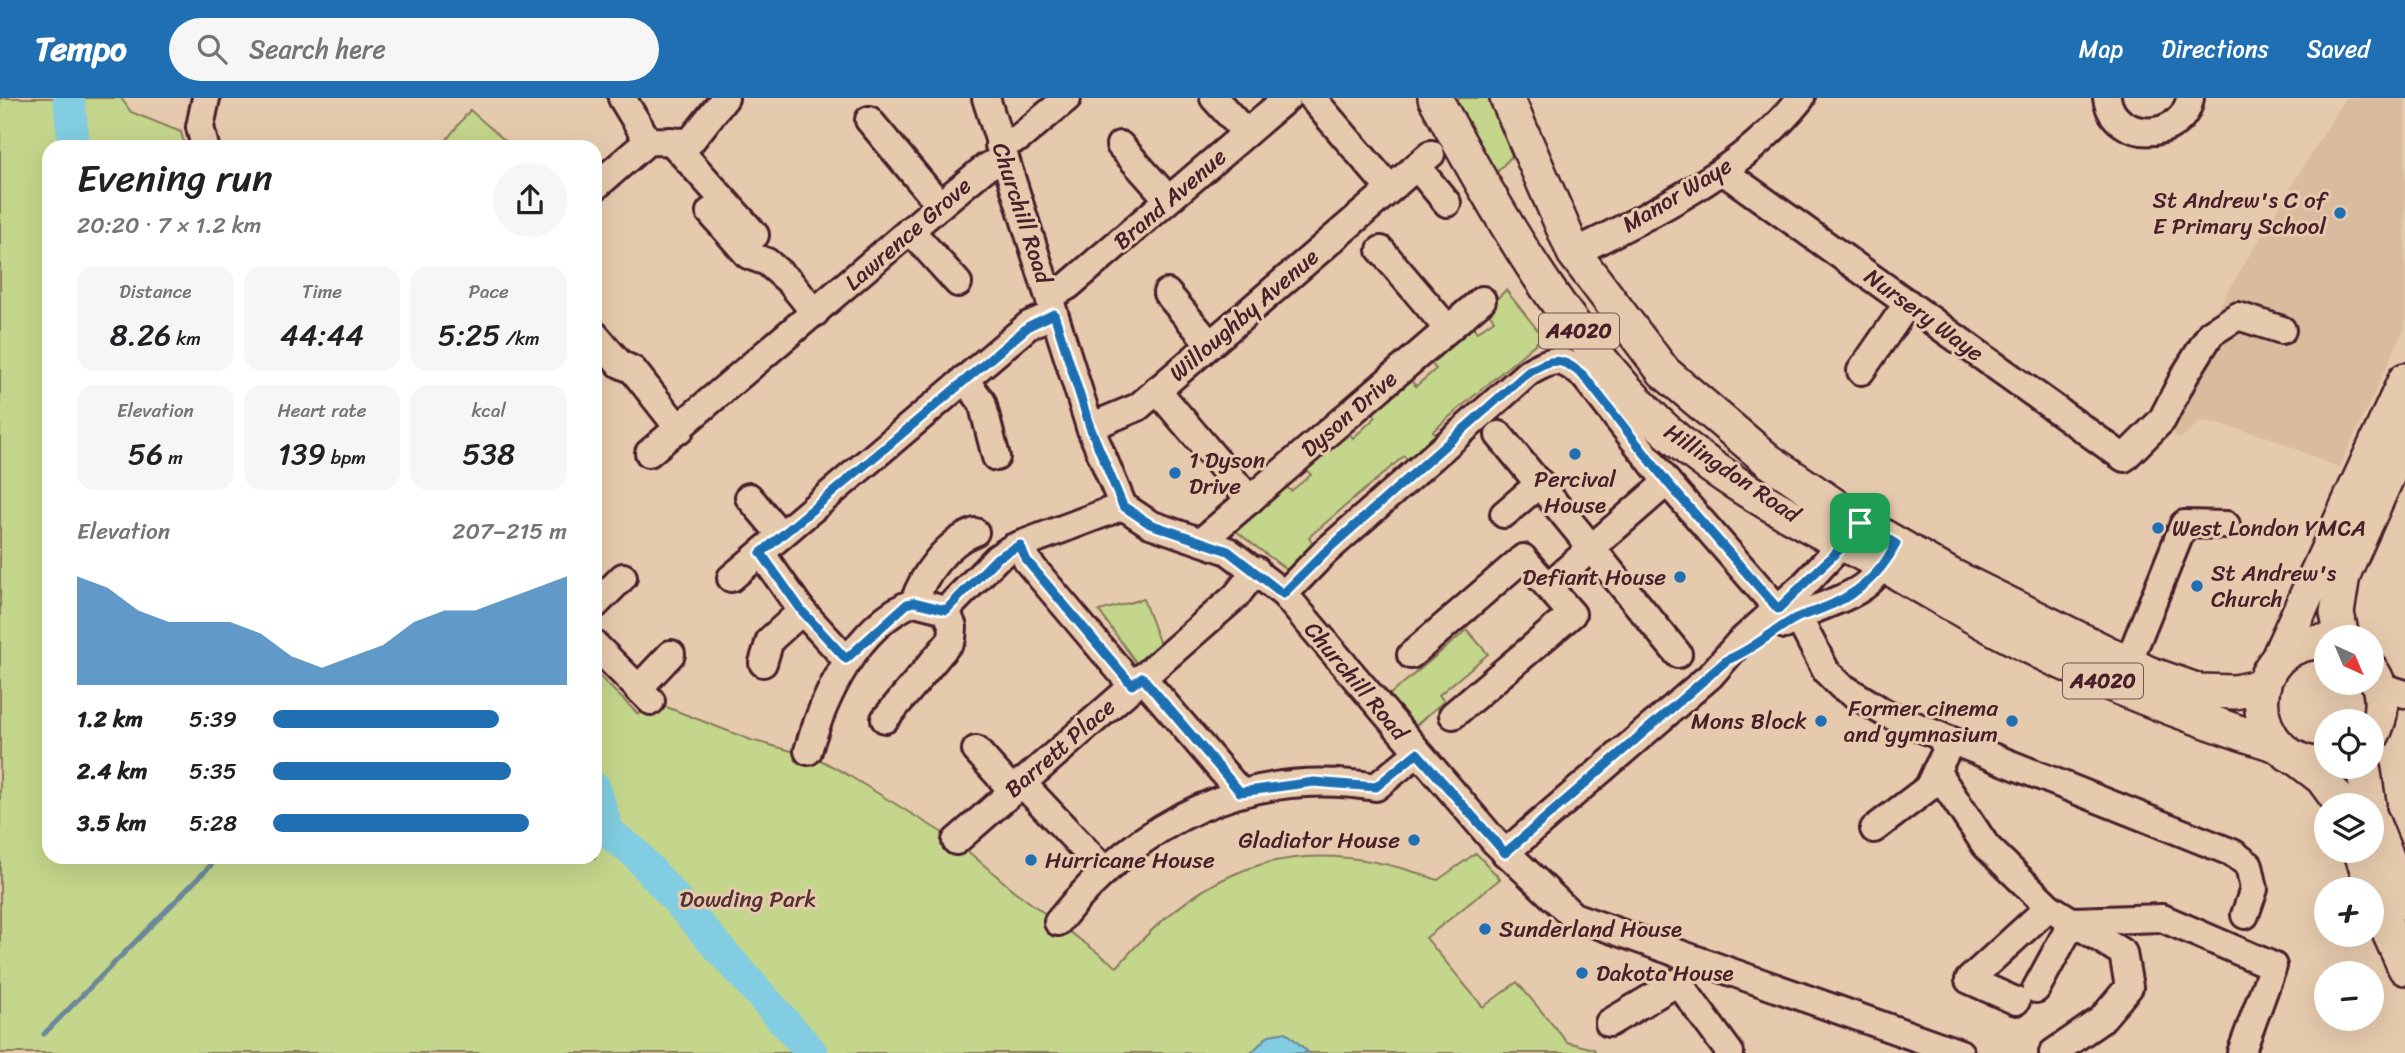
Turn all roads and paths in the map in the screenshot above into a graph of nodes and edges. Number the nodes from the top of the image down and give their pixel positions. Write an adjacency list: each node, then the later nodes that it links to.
1 (206, 98): 16 (street)
2 (622, 98): 17 (street)
3 (725, 98): 17 (street)
4 (986, 98): 19 (street, Churchill Road)
5 (1067, 98): 19 (street, Lawrence Grove)
6 (1214, 98): 15 (street)
7 (1287, 98): 15 (street, Brand Avenue)
8 (1312, 98): 22 (street)
9 (1435, 98): 59 (main road, Hillingdon Road / A4020)
10 (1507, 98): 30 (main road, Hillingdon Road / A4020)
11 (1801, 98): 20 (street, Manor Waye)
12 (2107, 98): 13 (street)
13 (2190, 98)
14 (869, 120): 25 (street)
15 (1246, 133): 23 (street, Brand Avenue)
16 (203, 140)
17 (659, 141): 21 (street); 28 (street)
18 (1120, 145): 23 (street)
19 (1001, 152): 25 (street, Lawrence Grove); 35 (street, Churchill Road)
20 (1724, 172): 30 (street, Manor Waye); 34 (street, Nursery Waye)
21 (602, 182)
22 (1390, 189): 24 (street, Willoughby Avenue); 40 (street, Willoughby Avenue)
23 (1168, 199): 35 (street, Brand Avenue)
24 (1447, 203)
25 (940, 205): 27 (street, Lawrence Grove)
26 (710, 212): 36 (street)
27 (911, 230): 31 (street); 36 (street, Lawrence Grove)
28 (755, 235)
29 (1381, 250): 37 (street)
30 (1574, 253): 59 (main road, Hillingdon Road / A4020)
31 (958, 283)
32 (1167, 293): 40 (street)
33 (1482, 300): 37 (street, Dyson Drive)
34 (1908, 303): 38 (street, Nursery Waye); 41 (street)
35 (1052, 305): 42 (street, Brand Avenue); 45 (street, Churchill Road)
36 (815, 313): 46 (street, Lawrence Grove)
37 (1448, 329): 54 (street, Dyson Drive)
38 (2282, 330)
39 (602, 343): 46 (street)
40 (1209, 343): 44 (street, Willoughby Avenue)
41 (1861, 371)
42 (964, 379): 50 (street); 60 (street, Brand Avenue)
43 (2405, 380): 85 (main road)
44 (1157, 390): 45 (street, Willoughby Avenue); 54 (street)
45 (1090, 427): 55 (street, Churchill Road)
46 (680, 430): 49 (street, Lawrence Grove)
47 (1499, 435): 52 (street)
48 (2405, 437): 76 (main road)
49 (649, 453)
50 (996, 457)
51 (1667, 482): 63 (street); 70 (street); 75 (street)
52 (1540, 483): 56 (street); 63 (street)
53 (749, 497): 60 (street)
54 (1250, 500): 61 (street, Dyson Drive)
55 (1123, 506): 61 (street, Churchill Road); 62 (street)
56 (1504, 514)
57 (2226, 526): 84 (street)
58 (975, 533): 72 (street)
59 (1852, 534): 65 (main road, Hillingdon Road / A4020); 75 (street)
60 (781, 535): 64 (street, Brand Avenue)
61 (1203, 540): 66 (street, Churchill Road)
62 (1020, 545): 73 (street); 86 (street)
63 (1590, 547): 69 (street); 80 (street)
64 (761, 553): 68 (street, Brand Avenue); 74 (street)
65 (1890, 555): 75 (street); 84 (main road, Hillingdon Road / A4020); 95 (main road, Hillingdon Road / A4020)
66 (1256, 570): 70 (street, Churchill Road); 86 (street, Barrett Place)
67 (624, 577): 71 (street)
68 (731, 578)
69 (1548, 586): 81 (street); 88 (street)
70 (1283, 594): 94 (street, Churchill Road)
71 (602, 598)
72 (914, 602): 73 (street); 82 (street)
73 (946, 610): 89 (street)
74 (802, 611): 82 (street); 83 (street)
75 (1788, 613): 91 (street); 103 (street)
76 (2340, 625)
77 (2314, 642): 85 (main road, A4020)
78 (602, 652): 79 (street)
79 (671, 654)
80 (1678, 654)
81 (1411, 655)
82 (846, 659): 93 (street)
83 (764, 663)
84 (2127, 663): 85 (main road, Hillingdon Road / A4020)
85 (2270, 673): 95 (main road)
86 (1137, 681): 97 (street, Barrett Place); 98 (street)
87 (2385, 683): 90 (main road)
88 (1453, 715)
89 (885, 719)
90 (2386, 722)
91 (1940, 736): 96 (street); 108 (street)
92 (976, 750): 97 (street)
93 (808, 751)
94 (1417, 753): 98 (street); 103 (street, Churchill Road)
95 (2300, 756): 99 (main road)
96 (1936, 771): 100 (street); 107 (street)
97 (1016, 786): 101 (street, Barrett Place); 105 (street)
98 (1240, 792): 105 (street)
99 (2333, 793)
100 (1874, 829)
101 (956, 841)
102 (2384, 847): 106 (main road)
103 (1505, 853): 114 (street, Churchill Road)
104 (2364, 863): 111 (main road)
105 (1104, 870): 110 (street)
106 (2401, 884)
107 (2049, 906): 109 (street); 109 (street)
108 (2245, 915)
109 (2073, 921): 115 (street); 116 (street)
110 (1058, 922)
111 (2405, 968)
112 (1609, 1023): 113 (street)
113 (1730, 1053)
114 (1960, 1053)
115 (2053, 1053)
116 (2241, 1053)

